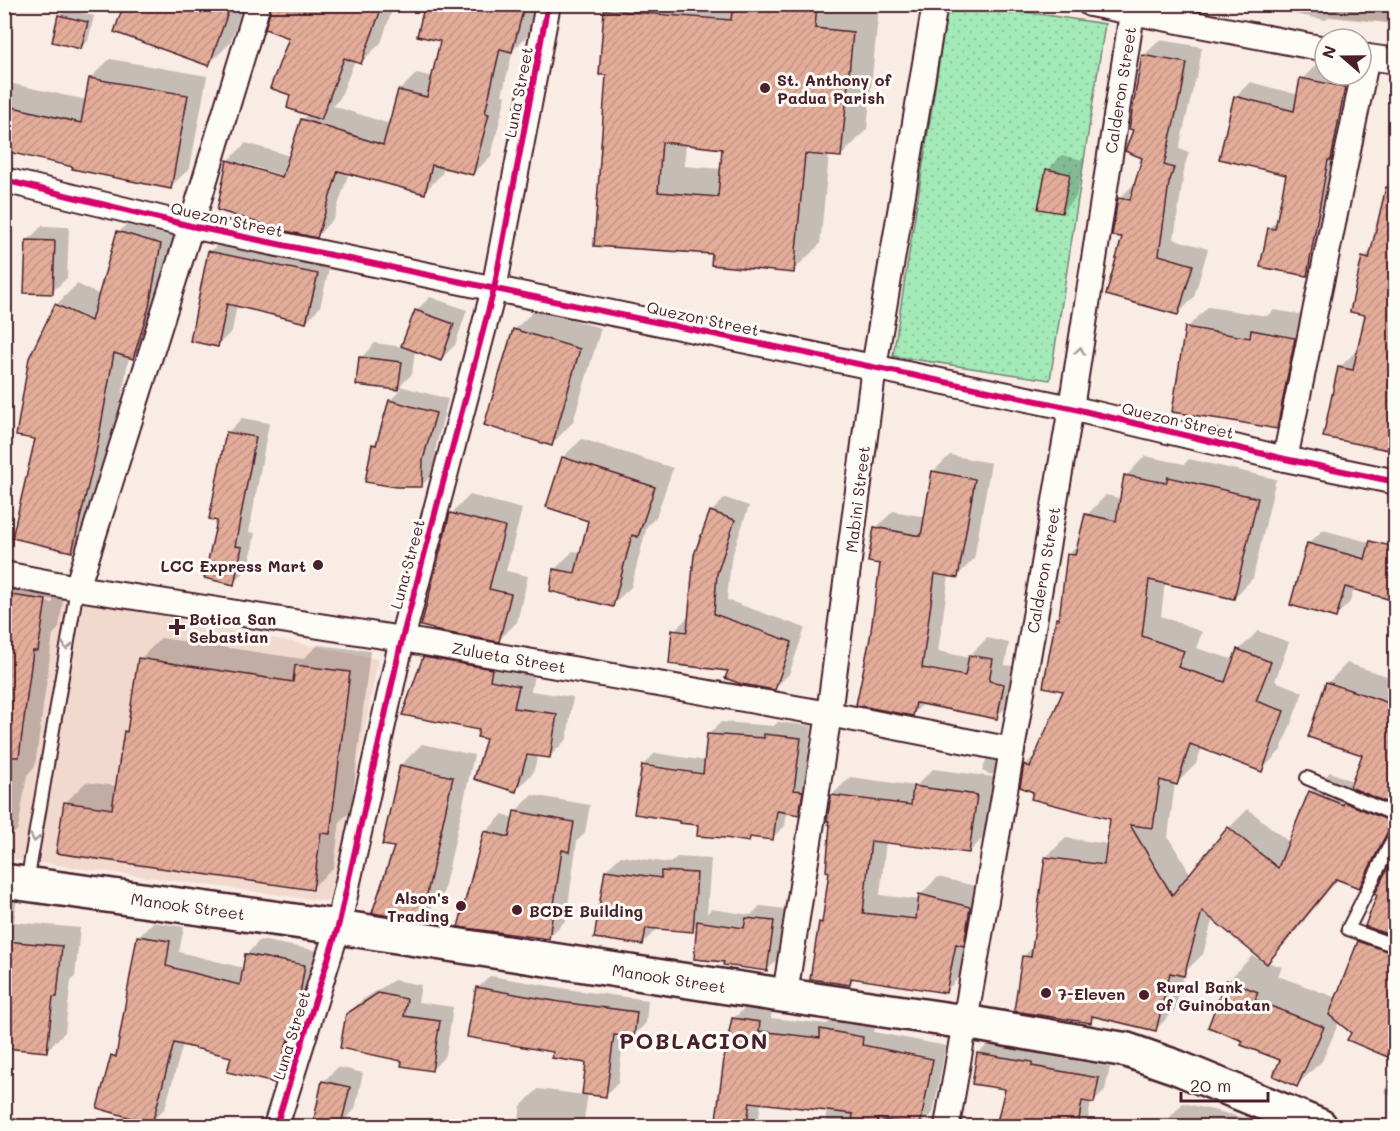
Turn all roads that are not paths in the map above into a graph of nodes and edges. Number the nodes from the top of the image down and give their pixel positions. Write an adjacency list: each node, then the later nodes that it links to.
1 (258, 4): 11 (street)
2 (548, 4): 12 (street, Luna Street)
3 (935, 4): 13 (street, Mabini Street)
4 (1090, 4): 5 (street)
5 (1132, 13): 6 (street); 14 (street, Calderon Street, one-way to 5)
6 (1313, 47)
7 (1373, 58): 8 (street)
8 (1395, 61)
9 (1358, 87): 15 (street)
10 (4, 180): 11 (street, Quezon Street)
11 (191, 226): 12 (street, Quezon Street); 18 (street)
12 (494, 289): 13 (street, Quezon Street); 19 (street, Luna Street)
13 (874, 367): 14 (street, Quezon Street); 20 (street, Mabini Street)
14 (1071, 408): 15 (street, Quezon Street); 21 (street, Calderon Street)
15 (1285, 459): 16 (street, Quezon Street)
16 (1395, 482)
17 (4, 574): 18 (street, Zulueta Street)
18 (77, 588): 19 (street, Zulueta Street); 25 (lane, one-way to 25)
19 (402, 639): 20 (street, Zulueta Street); 26 (street, Luna Street)
20 (829, 714): 21 (street, Zulueta Street); 28 (street, Mabini Street)
21 (1012, 750): 29 (street, Calderon Street)
22 (1307, 778): 23 (lane)
23 (1395, 815)
24 (1395, 833): 27 (lane)
25 (16, 883): 26 (main road, Manook Street)
26 (338, 927): 28 (main road, Manook Street); 30 (street, Luna Street)
27 (1395, 946)
28 (785, 994): 29 (main road, Manook Street)
29 (965, 1022): 31 (street, Calderon Street); 32 (main road, Manook Street)
30 (276, 1126)
31 (947, 1126)
32 (1320, 1126)

